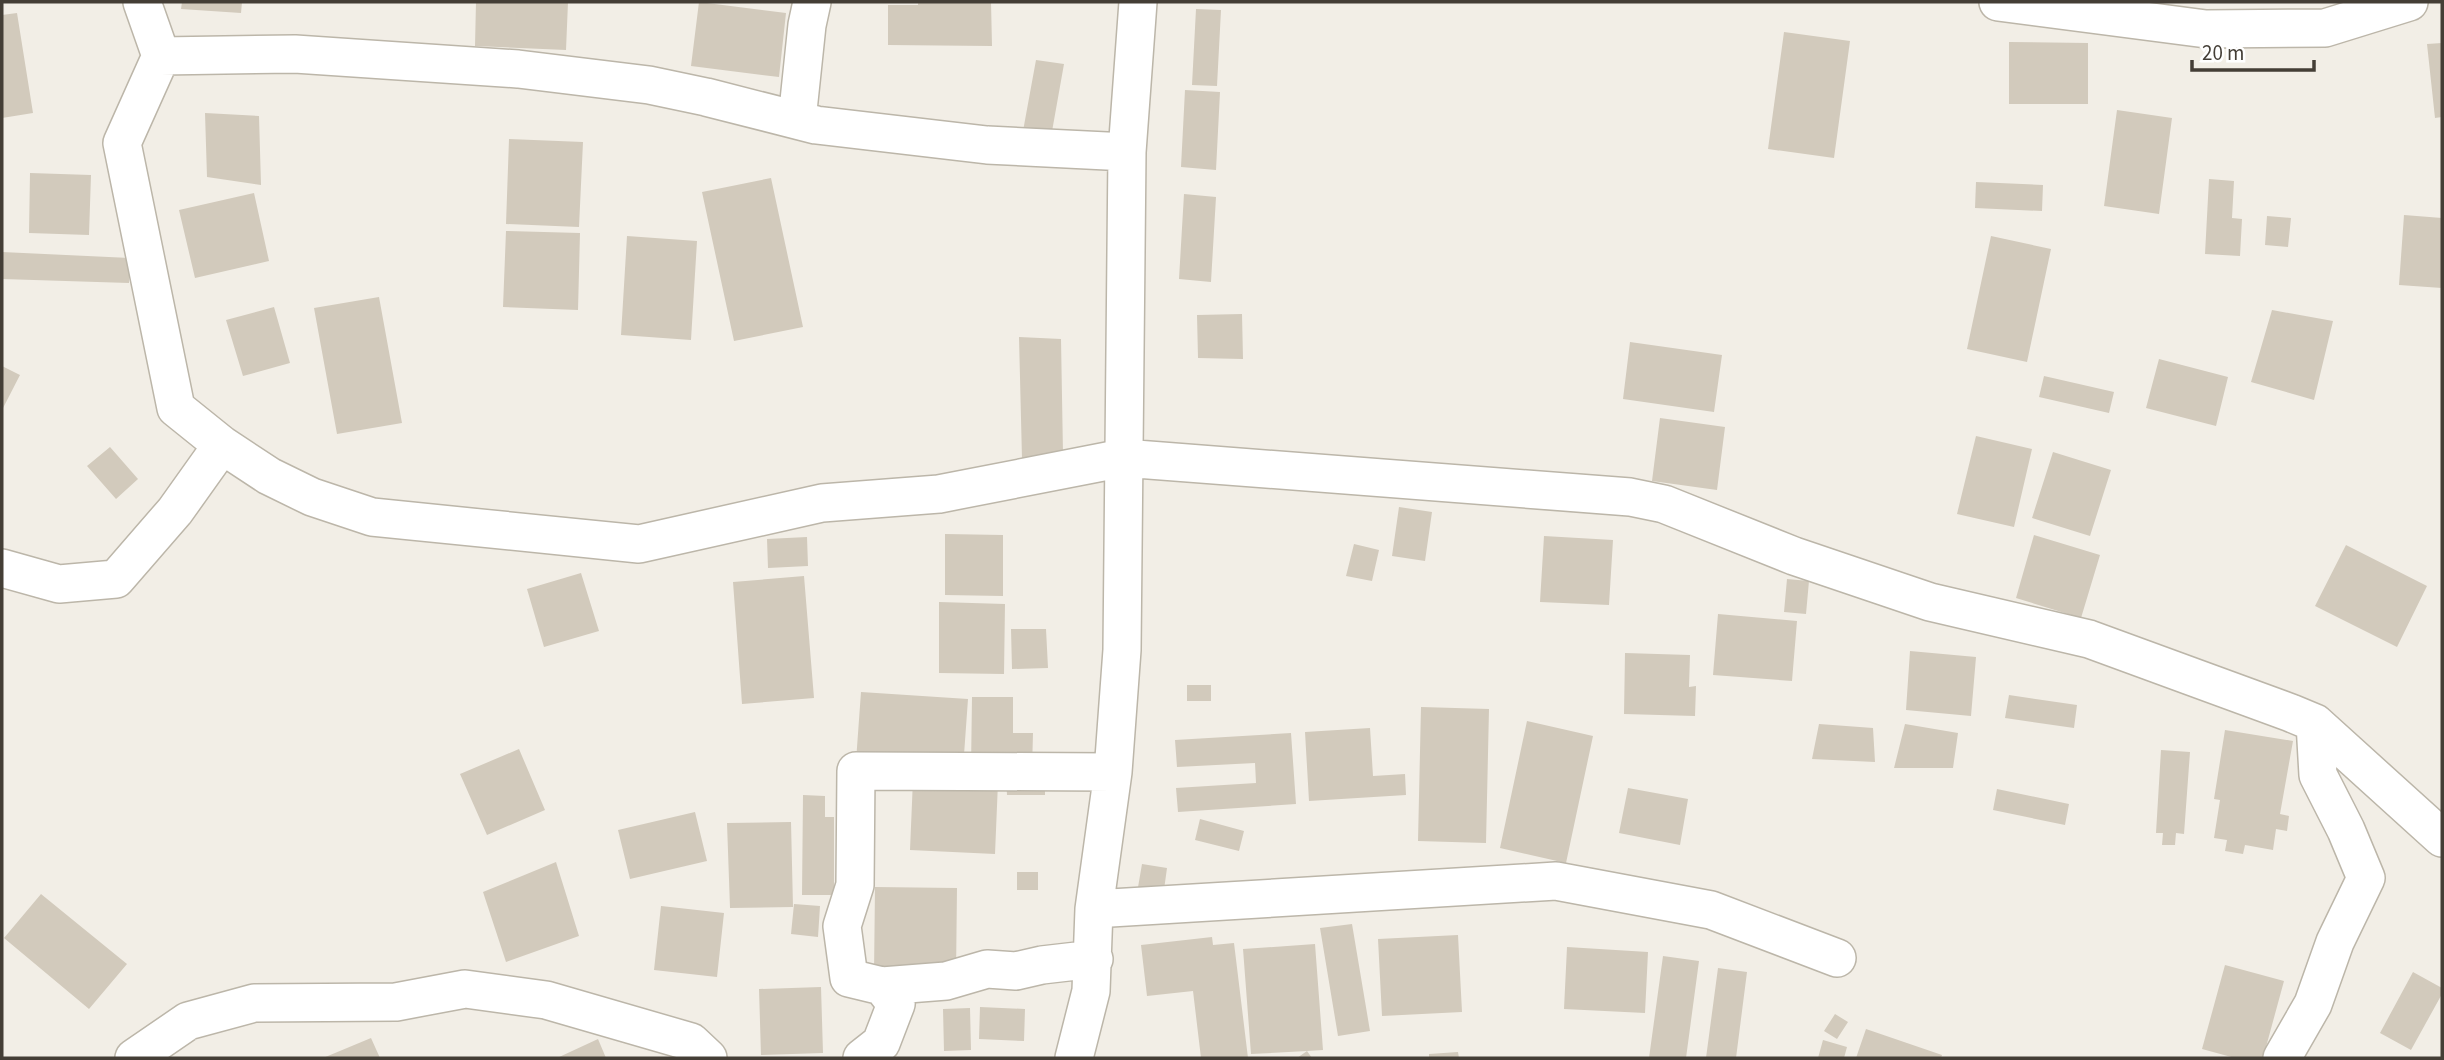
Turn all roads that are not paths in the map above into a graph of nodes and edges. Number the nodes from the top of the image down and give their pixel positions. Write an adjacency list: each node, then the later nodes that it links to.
1 (142, 2): 7 (street)
2 (812, 2): 8 (street)
3 (1138, 2): 9 (street)
4 (1998, 2): 6 (street)
5 (2409, 2): 6 (street)
6 (2372, 7)
7 (161, 56): 8 (street); 10 (street)
8 (797, 120): 9 (street)
9 (1127, 152): 11 (street)
10 (222, 445): 11 (street); 12 (street)
11 (1123, 458): 13 (street); 14 (street)
12 (2, 568)
13 (2315, 723): 15 (street); 24 (street)
14 (1113, 772): 16 (street); 19 (street)
15 (2442, 838)
16 (1094, 909): 17 (street); 18 (street)
17 (1837, 958)
18 (1094, 959): 19 (street); 23 (street)
19 (882, 986): 22 (street)
20 (134, 1058): 21 (street)
21 (708, 1058)
22 (862, 1058)
23 (1074, 1058)
24 (2282, 1058)

